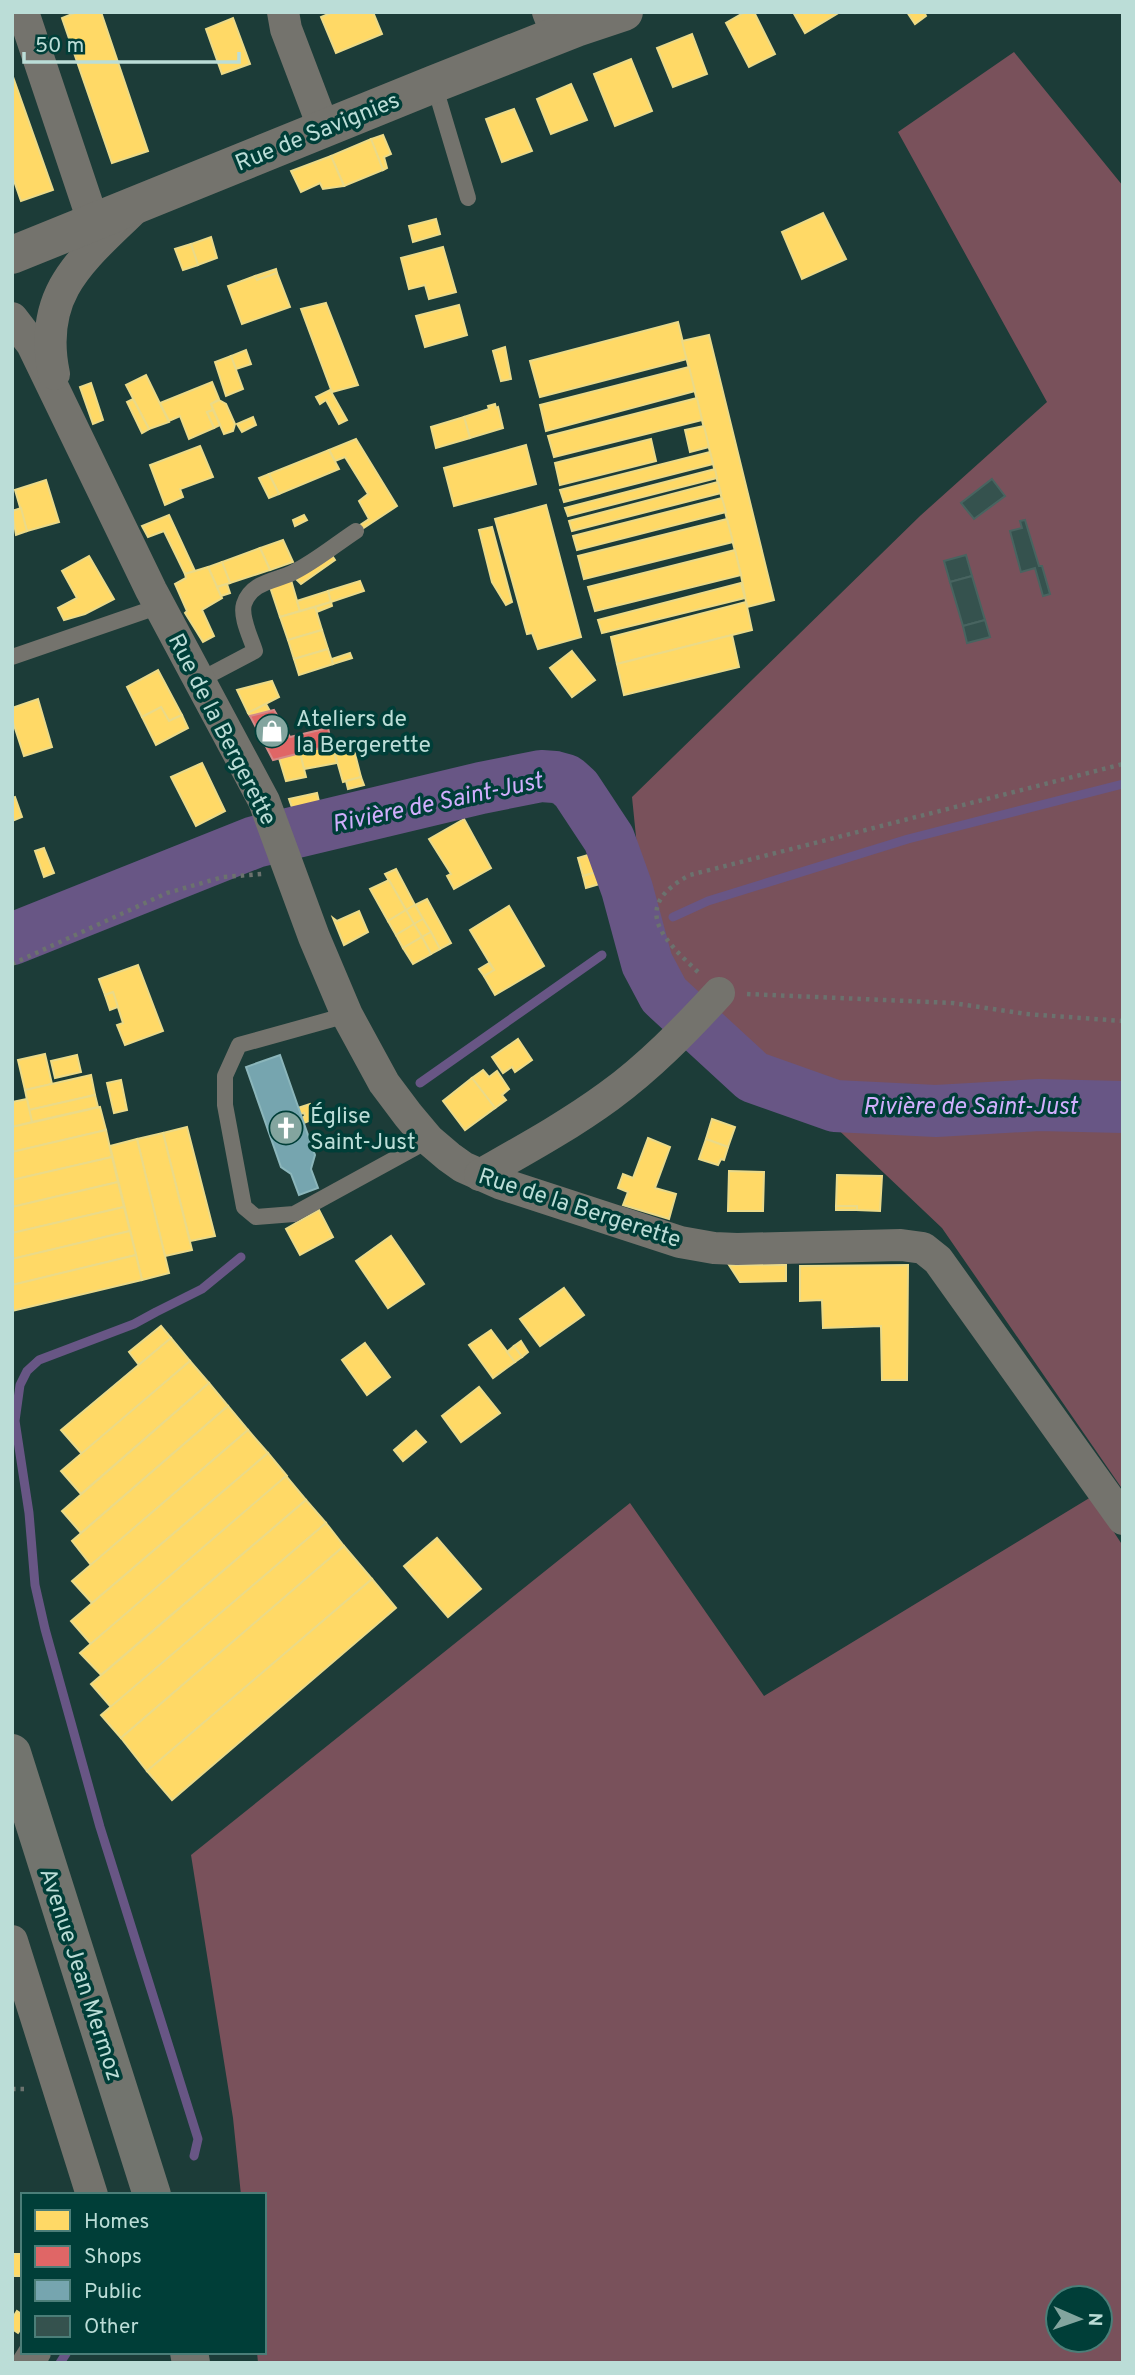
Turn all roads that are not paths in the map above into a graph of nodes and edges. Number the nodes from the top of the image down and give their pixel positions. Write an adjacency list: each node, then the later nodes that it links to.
1 (23, 12): 9 (street)
2 (283, 12): 6 (street)
3 (624, 12): 4 (street, Rue de Savignies)
4 (553, 24): 5 (street, Rue de Savignies)
5 (434, 84): 6 (street, Rue de Savignies); 7 (lane)
6 (324, 129): 8 (street, Rue de Savignies)
7 (468, 198)
8 (143, 200): 9 (street, Rue de Savignies); 12 (street, Rue de la Bergerette)
9 (93, 221): 10 (street, Rue de Savignies)
10 (12, 255)
11 (12, 318): 12 (street, Rue de la Bergerette)
12 (65, 416): 14 (street, Rue de la Bergerette)
13 (356, 531): 16 (lane)
14 (160, 606): 15 (lane); 16 (street, Rue de la Bergerette)
15 (12, 657)
16 (200, 680): 18 (street, Rue de la Bergerette)
17 (701, 1012): 20 (street)
18 (347, 1015): 19 (street, Rue de la Bergerette); 19 (lane)
19 (429, 1140): 20 (street, Rue de la Bergerette)
20 (480, 1175): 21 (street, Rue de la Bergerette)
21 (1123, 1519)
22 (12, 1753): 25 (main road, Avenue Jean Mermoz)
23 (12, 1941): 24 (street)
24 (91, 2193)
25 (151, 2193)

